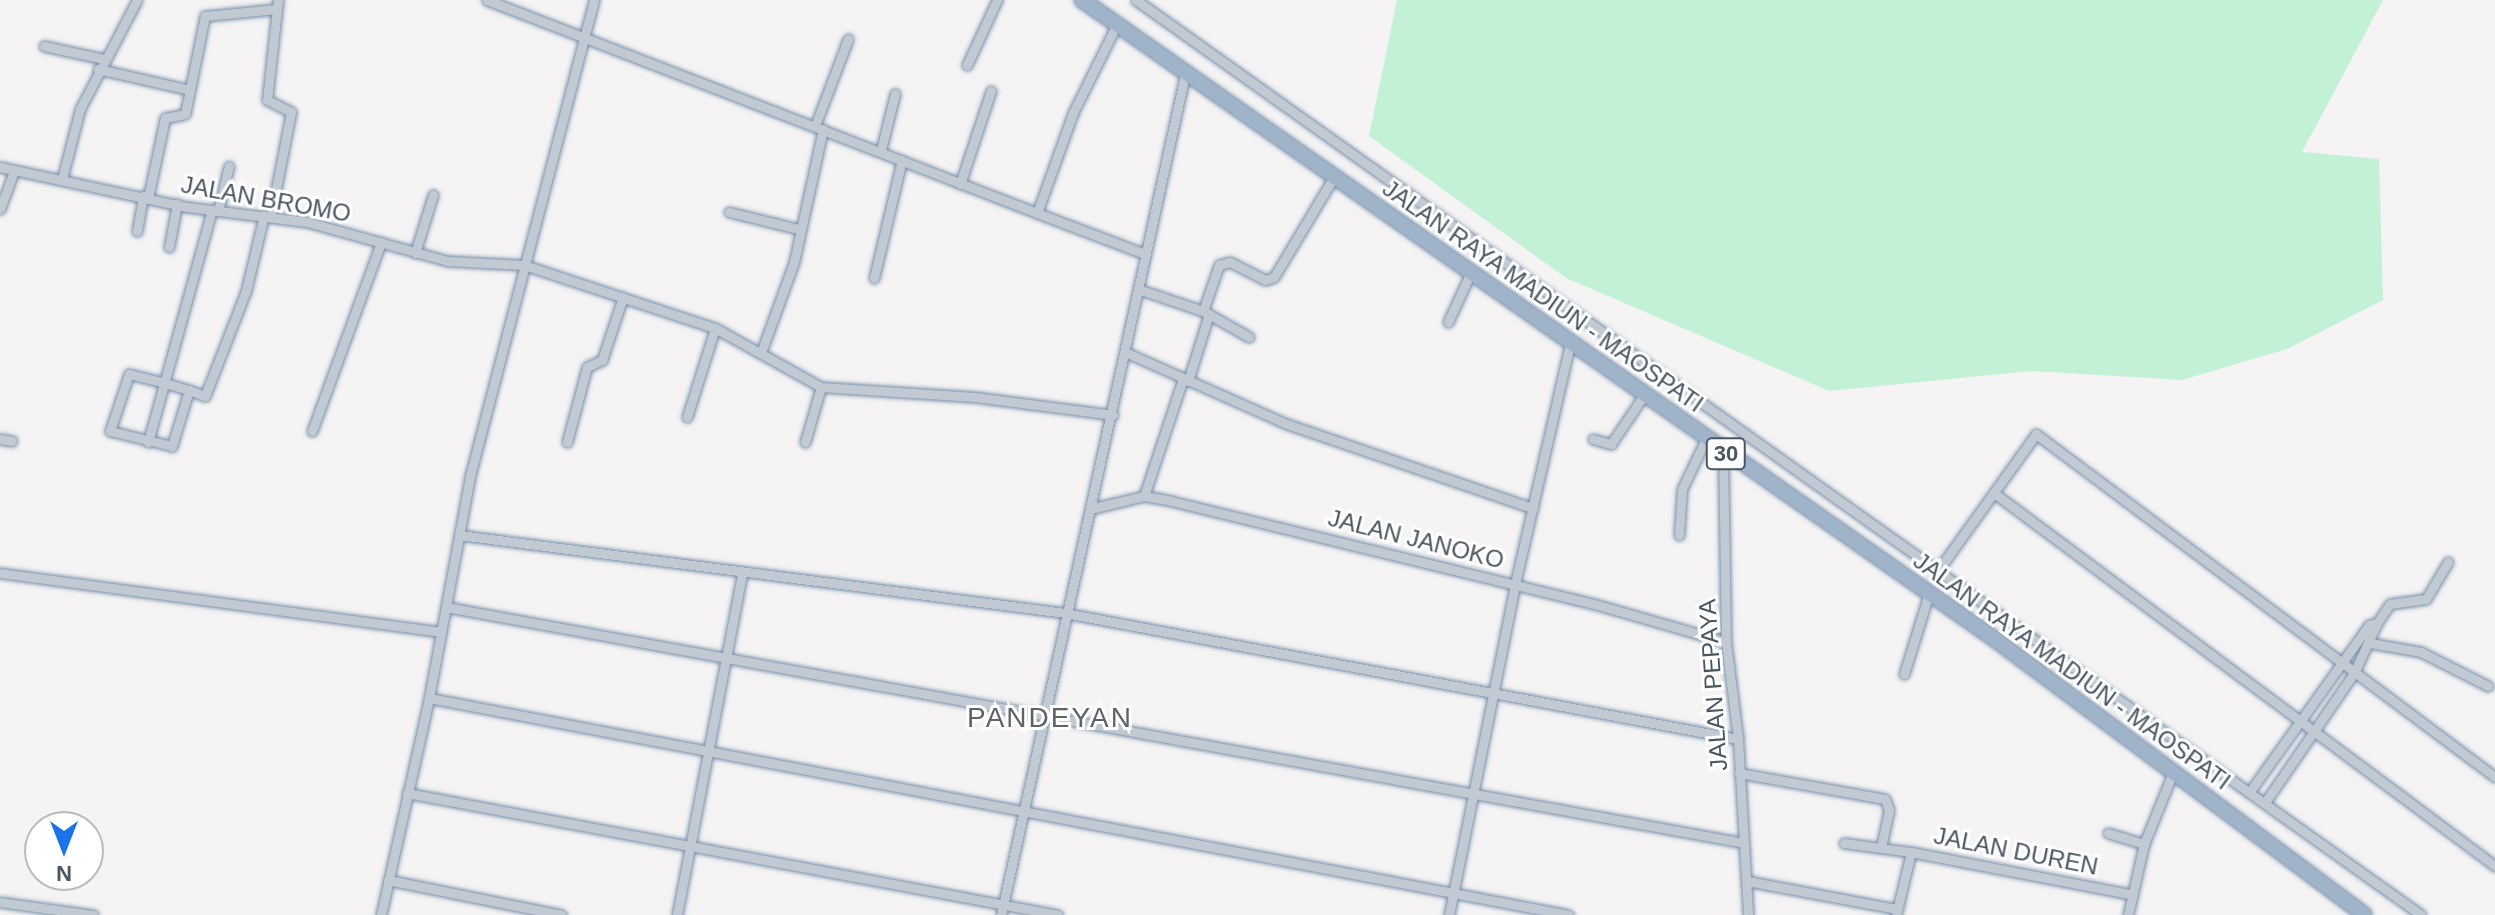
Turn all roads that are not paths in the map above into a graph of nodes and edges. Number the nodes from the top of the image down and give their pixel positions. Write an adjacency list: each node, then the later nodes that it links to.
1 (137, 0): 12 (street)
2 (487, 0): 10 (street)
3 (594, 0): 10 (street)
4 (997, 0): 13 (street)
5 (1082, 0): 8 (highway, JALAN RAYA MADIUN - MAOSPATI / 30)
6 (1136, 0): 77 (street)
7 (278, 5): 16 (street); 35 (street)
8 (1117, 24): 15 (highway, JALAN RAYA MADIUN - MAOSPATI / 30); 34 (street)
9 (848, 39): 19 (street)
10 (587, 40): 19 (street); 42 (street)
11 (44, 46): 12 (street)
12 (104, 59): 14 (street)
13 (967, 65)
14 (98, 69): 16 (street); 26 (street)
15 (1186, 70): 25 (highway, JALAN RAYA MADIUN - MAOSPATI / 30); 41 (street)
16 (190, 90): 29 (street)
17 (991, 91): 27 (street)
18 (895, 94): 20 (street)
19 (819, 128): 20 (street); 36 (street)
20 (881, 150): 21 (street)
21 (902, 160): 27 (street); 44 (street)
22 (229, 166): 32 (street)
23 (0, 167): 24 (street, JALAN BROMO)
24 (14, 171): 26 (street, JALAN BROMO); 31 (street)
25 (1335, 175): 43 (highway, JALAN RAYA MADIUN - MAOSPATI / 30); 47 (street)
26 (62, 179): 29 (street, JALAN BROMO)
27 (960, 184): 34 (street)
28 (433, 195): 40 (street)
29 (145, 197): 30 (street, JALAN BROMO); 37 (street)
30 (177, 204): 32 (street, JALAN BROMO); 39 (street)
31 (0, 209)
32 (215, 211): 35 (street, JALAN BROMO); 55 (street)
33 (729, 212): 36 (street)
34 (1037, 213): 41 (street)
35 (267, 215): 38 (street, JALAN BROMO); 57 (street)
36 (799, 229): 52 (street)
37 (137, 231)
38 (381, 242): 40 (street, JALAN BROMO); 61 (street)
39 (169, 247)
40 (415, 253): 42 (street, JALAN BROMO)
41 (1145, 254): 45 (street)
42 (524, 265): 46 (street, JALAN BROMO); 74 (street)
43 (1471, 272): 48 (street); 51 (highway, JALAN RAYA MADIUN - MAOSPATI / 30)
44 (874, 278)
45 (1138, 289): 47 (street); 53 (street)
46 (623, 297): 49 (street, JALAN BROMO); 67 (street)
47 (1206, 313): 50 (street); 54 (street)
48 (1448, 322)
49 (715, 328): 52 (street, JALAN BROMO); 60 (street)
50 (1249, 337)
51 (1570, 343): 58 (highway, JALAN RAYA MADIUN - MAOSPATI / 30); 73 (street)
52 (762, 350): 56 (street, JALAN BROMO)
53 (1125, 352): 54 (street); 59 (street)
54 (1185, 380): 71 (street); 73 (street)
55 (161, 382): 57 (street); 66 (street); 66 (street)
56 (821, 387): 59 (street); 68 (street)
57 (189, 390): 66 (street)
58 (1644, 395): 63 (street); 64 (highway, JALAN RAYA MADIUN - MAOSPATI / 30)
59 (1113, 415): 72 (street)
60 (687, 417)
61 (312, 431)
62 (0, 439): 65 (street)
63 (1593, 439)
64 (1706, 439): 69 (highway, JALAN RAYA MADIUN - MAOSPATI / 30); 75 (street)
65 (12, 441)
66 (148, 442)
67 (567, 442)
68 (805, 442)
69 (1723, 451): 81 (highway, JALAN RAYA MADIUN - MAOSPATI / 30); 86 (street, JALAN PEPAYA)
70 (1994, 493): 77 (street); 89 (street); 96 (street)
71 (1144, 496): 72 (street, JALAN JANOKO); 80 (street, JALAN JANOKO)
72 (1094, 508): 83 (street)
73 (1533, 508): 80 (street)
74 (459, 535): 79 (street); 82 (street)
75 (1679, 535)
76 (2448, 562): 84 (street)
77 (1939, 569): 103 (street)
78 (0, 573): 85 (street)
79 (742, 574): 83 (street); 88 (street)
80 (1515, 584): 86 (street, JALAN JANOKO); 93 (street)
81 (1929, 593): 91 (street); 100 (highway, JALAN RAYA MADIUN - MAOSPATI / 30)
82 (446, 607): 85 (street); 88 (street)
83 (1065, 613): 93 (street); 95 (street)
84 (2377, 623): 87 (street); 89 (street)
85 (441, 632): 94 (street)
86 (1726, 642): 98 (street, JALAN PEPAYA)
87 (2370, 643): 90 (street); 92 (street)
88 (727, 657): 95 (street); 99 (street)
89 (2344, 667): 90 (street); 96 (street)
90 (2354, 673): 97 (street); 102 (street)
91 (1904, 674)
92 (2488, 686)
93 (1492, 694): 98 (street); 105 (street)
94 (429, 698): 99 (street); 104 (street)
95 (1043, 717): 105 (street); 107 (street)
96 (2302, 723): 97 (street); 103 (street)
97 (2314, 731): 106 (street); 115 (street)
98 (1738, 739): 101 (street, JALAN PEPAYA)
99 (708, 751): 107 (street); 112 (street)
100 (2174, 770): 111 (street); 133 (highway, JALAN RAYA MADIUN - MAOSPATI / 30)
101 (1739, 773): 109 (street, JALAN PEPAYA); 113 (street)
102 (2495, 777)
103 (2251, 790): 106 (street)
104 (407, 793): 112 (street); 116 (street)
105 (1471, 796): 109 (street); 119 (street)
106 (2266, 801): 134 (street)
107 (1022, 810): 119 (street); 121 (street)
108 (2108, 833): 111 (street)
109 (1744, 843): 117 (street, JALAN PEPAYA)
110 (1844, 843): 113 (street)
111 (2144, 844): 118 (street)
112 (691, 847): 121 (street); 126 (street)
113 (1881, 848): 114 (street)
114 (1911, 852): 118 (street, JALAN DUREN); 122 (street, JALAN DUREN)
115 (2495, 866)
116 (388, 880): 124 (street); 125 (street)
117 (1747, 881): 122 (street); 131 (street, JALAN PEPAYA)
118 (2130, 894): 132 (street)
119 (1452, 895): 129 (street); 130 (street)
120 (0, 902): 123 (street)
121 (1003, 904): 127 (street); 128 (street)
122 (1897, 912)
123 (93, 915)
124 (381, 915)
125 (562, 915)
126 (677, 915)
127 (1001, 915)
128 (1058, 915)
129 (1449, 915)
130 (1569, 915)
131 (1748, 915)
132 (2128, 915)
133 (2364, 915)
134 (2421, 915)

